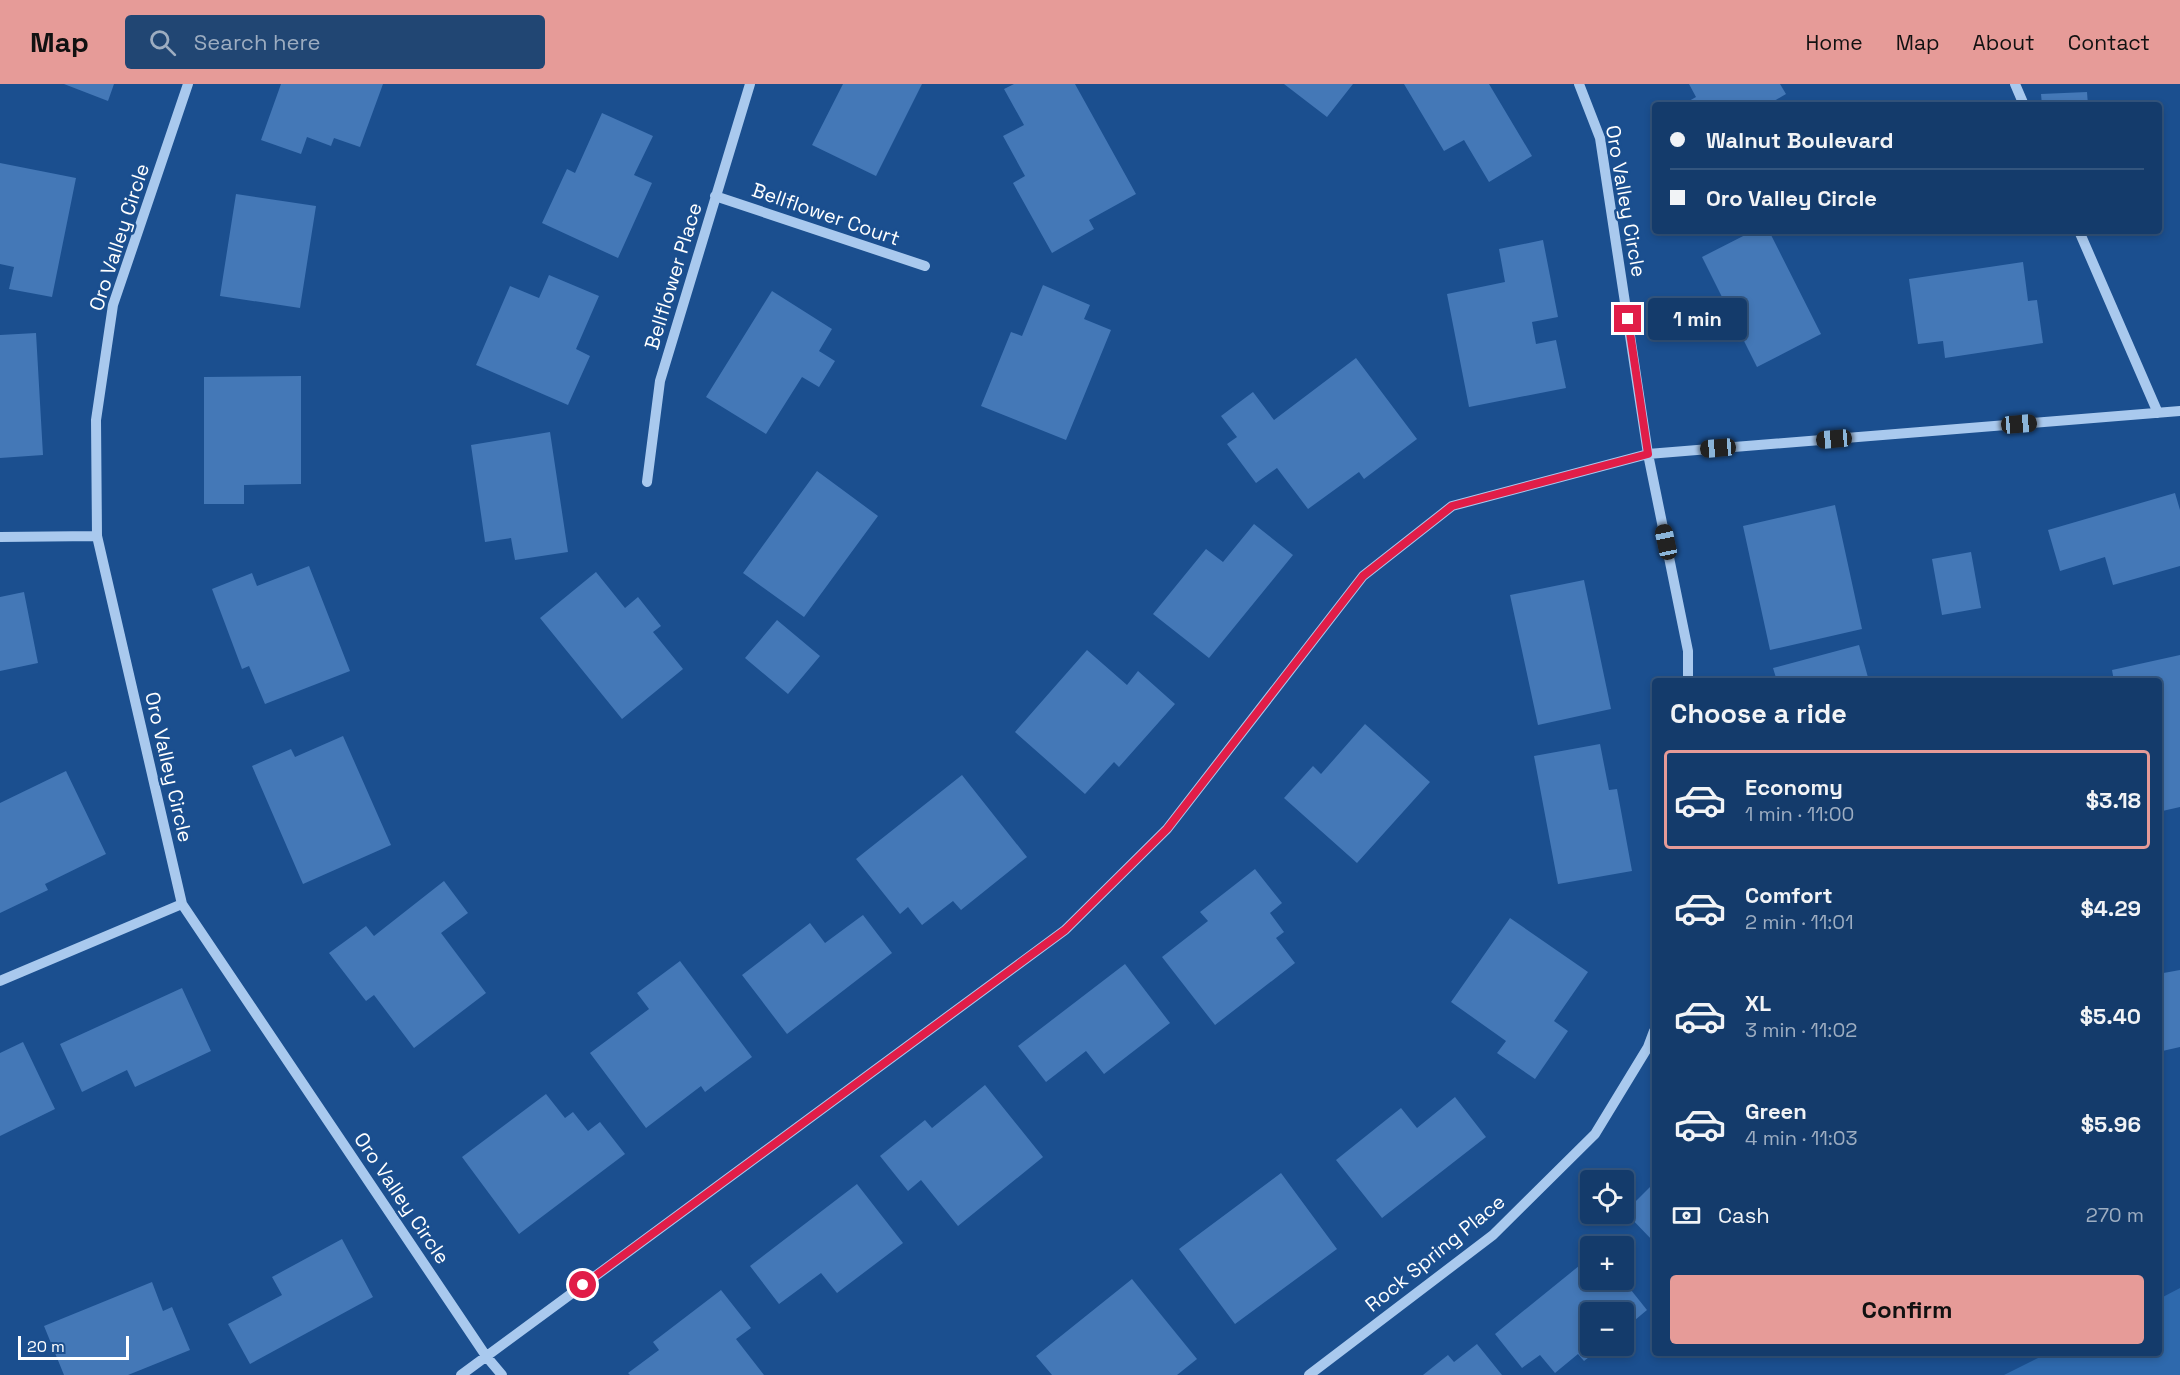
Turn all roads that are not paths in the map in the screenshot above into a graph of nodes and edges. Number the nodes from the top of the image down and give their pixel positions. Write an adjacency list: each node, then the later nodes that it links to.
1 (188, 84): 13 (street, Oro Valley Circle)
2 (750, 84): 6 (street, Bellflower Place)
3 (1579, 84): 11 (street, Oro Valley Circle)
4 (2015, 84): 5 (street)
5 (2023, 102)
6 (715, 196): 8 (street, Bellflower Court); 12 (street, Bellflower Place)
7 (2080, 234): 10 (street)
8 (925, 266)
9 (2180, 411): 10 (street)
10 (2158, 413): 11 (street)
11 (1648, 454): 15 (street, Oro Valley Circle); 19 (street)
12 (647, 482)
13 (97, 536): 14 (street); 16 (street, Oro Valley Circle)
14 (0, 537)
15 (1688, 678)
16 (182, 904): 17 (street); 19 (street, Oro Valley Circle)
17 (0, 981)
18 (1652, 1036): 22 (street, Rock Spring Place)
19 (486, 1356): 20 (street); 21 (street, Oro Valley Circle)
20 (461, 1375)
21 (502, 1375)
22 (1309, 1375)

